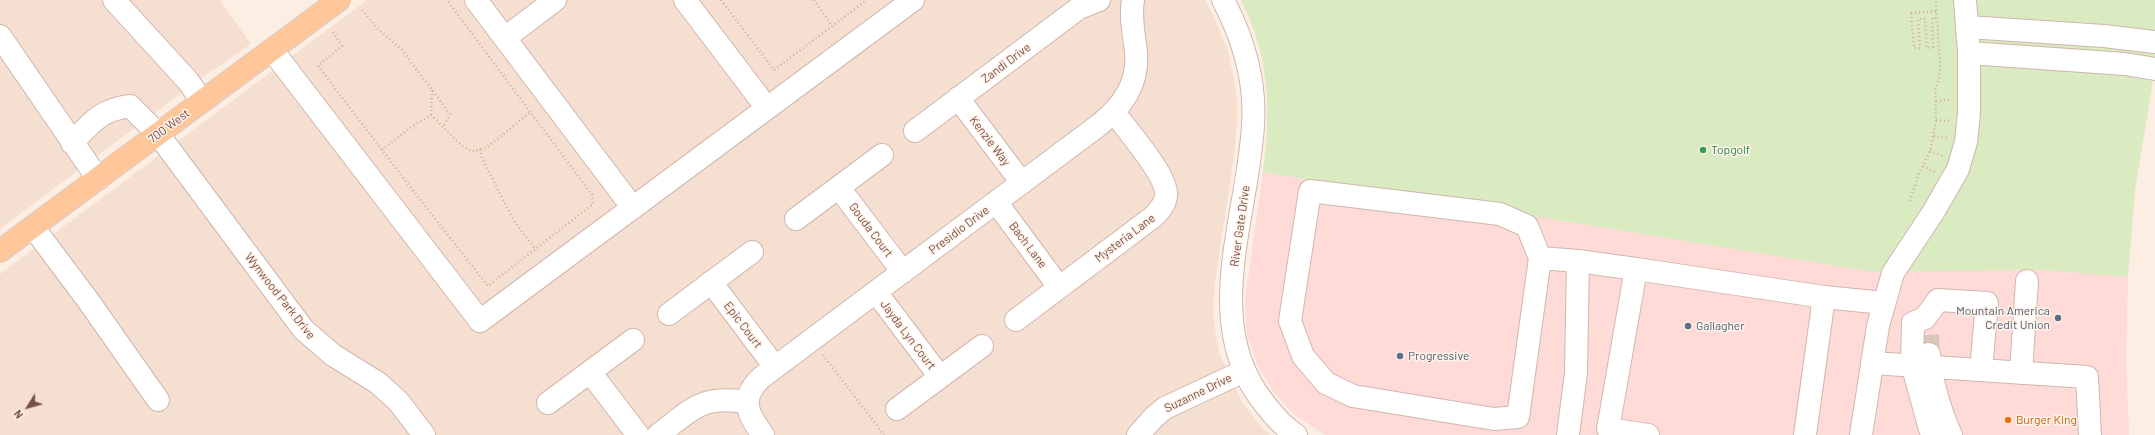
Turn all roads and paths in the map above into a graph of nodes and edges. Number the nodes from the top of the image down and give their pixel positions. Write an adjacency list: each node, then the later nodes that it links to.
1 (114, 0): 32 (street)
2 (339, 0): 26 (main road, 700 West)
3 (447, 0): 34 (path)
4 (476, 0): 23 (street)
5 (555, 0): 23 (street)
6 (685, 0): 33 (street)
7 (721, 0): 19 (path)
8 (814, 0): 19 (path)
9 (867, 0): 19 (path)
10 (913, 0): 33 (street)
11 (1099, 0): 31 (street, Zandi Drive)
12 (1130, 0): 35 (street, Presidio Drive)
13 (1223, 0): 74 (street, River Gate Drive)
14 (1936, 0): 17 (path)
15 (1965, 0): 20 (street)
16 (362, 10): 30 (path)
17 (1937, 11): 18 (path); 18 (path)
18 (1937, 18): 47 (path)
19 (832, 26)
20 (1968, 27): 24 (street); 27 (street)
21 (333, 32): 42 (path)
22 (0, 36): 40 (street)
23 (504, 38): 49 (street)
24 (2130, 38): 25 (street); 28 (street)
25 (2155, 42)
26 (272, 50): 32 (main road, 700 West); 49 (street)
27 (1969, 53): 28 (street); 64 (street)
28 (2125, 64): 29 (street)
29 (2155, 69)
30 (432, 90): 36 (path); 37 (path)
31 (958, 98): 38 (street, Zandi Drive); 45 (street, Kenzie Way)
32 (202, 101): 39 (main road, 700 West)
33 (767, 108): 49 (street)
34 (530, 112): 41 (path); 53 (path)
35 (1114, 112): 45 (street, Presidio Drive); 61 (street, Mysteria Lane)
36 (431, 115): 37 (path); 42 (path)
37 (444, 126): 41 (path)
38 (915, 130)
39 (158, 134): 40 (street, Wynwood Park Drive); 44 (main road, 700 West); 82 (street, Wynwood Park Drive)
40 (72, 143): 44 (street)
41 (480, 149): 53 (path)
42 (382, 150): 53 (path)
43 (882, 155): 46 (street)
44 (98, 179): 51 (main road, 700 West)
45 (1022, 183): 48 (street, Presidio Drive)
46 (839, 188): 50 (street); 58 (street, Gouda Court)
47 (1910, 201)
48 (996, 202): 58 (street, Presidio Drive); 61 (street, Bach Lane)
49 (633, 208)
50 (796, 219)
51 (32, 228): 52 (main road, 700 West); 78 (street)
52 (2, 244)
53 (536, 250)
54 (752, 252): 60 (street)
55 (1540, 258): 55 (street); 56 (street)
56 (1578, 261): 57 (street); 89 (street)
57 (1636, 269): 63 (street); 90 (street)
58 (902, 272): 62 (street, Presidio Drive)
59 (2027, 281): 76 (street)
60 (711, 282): 65 (street); 72 (street, Epic Court)
61 (1059, 287): 66 (street, Mysteria Lane)
62 (876, 292): 72 (street, Presidio Drive); 77 (street, Jayda Lyn Court)
63 (1824, 297): 64 (street); 91 (street)
64 (1884, 303): 71 (street)
65 (669, 314)
66 (1016, 320)
67 (633, 340): 75 (street)
68 (982, 346): 77 (street, Jayda Lyn Court)
69 (1925, 347): 71 (street); 73 (street); 73 (street); 93 (street); 94 (street)
70 (821, 353): 86 (path)
71 (1872, 363): 92 (street)
72 (775, 367): 79 (street, Presidio Drive)
73 (1981, 370): 76 (street)
74 (1244, 371): 87 (street, Suzanne Drive); 88 (street, River Gate Drive)
75 (590, 372): 80 (street); 83 (street)
76 (2021, 373): 95 (street)
77 (940, 378): 81 (street, Jayda Lyn Court)
78 (158, 400)
79 (747, 402): 84 (street); 85 (street)
80 (548, 403)
81 (897, 409)
82 (424, 435)
83 (638, 435)
84 (658, 435)
85 (763, 435)
86 (884, 435)
87 (1138, 435)
88 (1296, 435)
89 (1568, 435)
90 (1648, 435)
91 (1805, 435)
92 (1861, 435)
93 (1937, 435)
94 (1951, 435)
95 (2090, 435)

